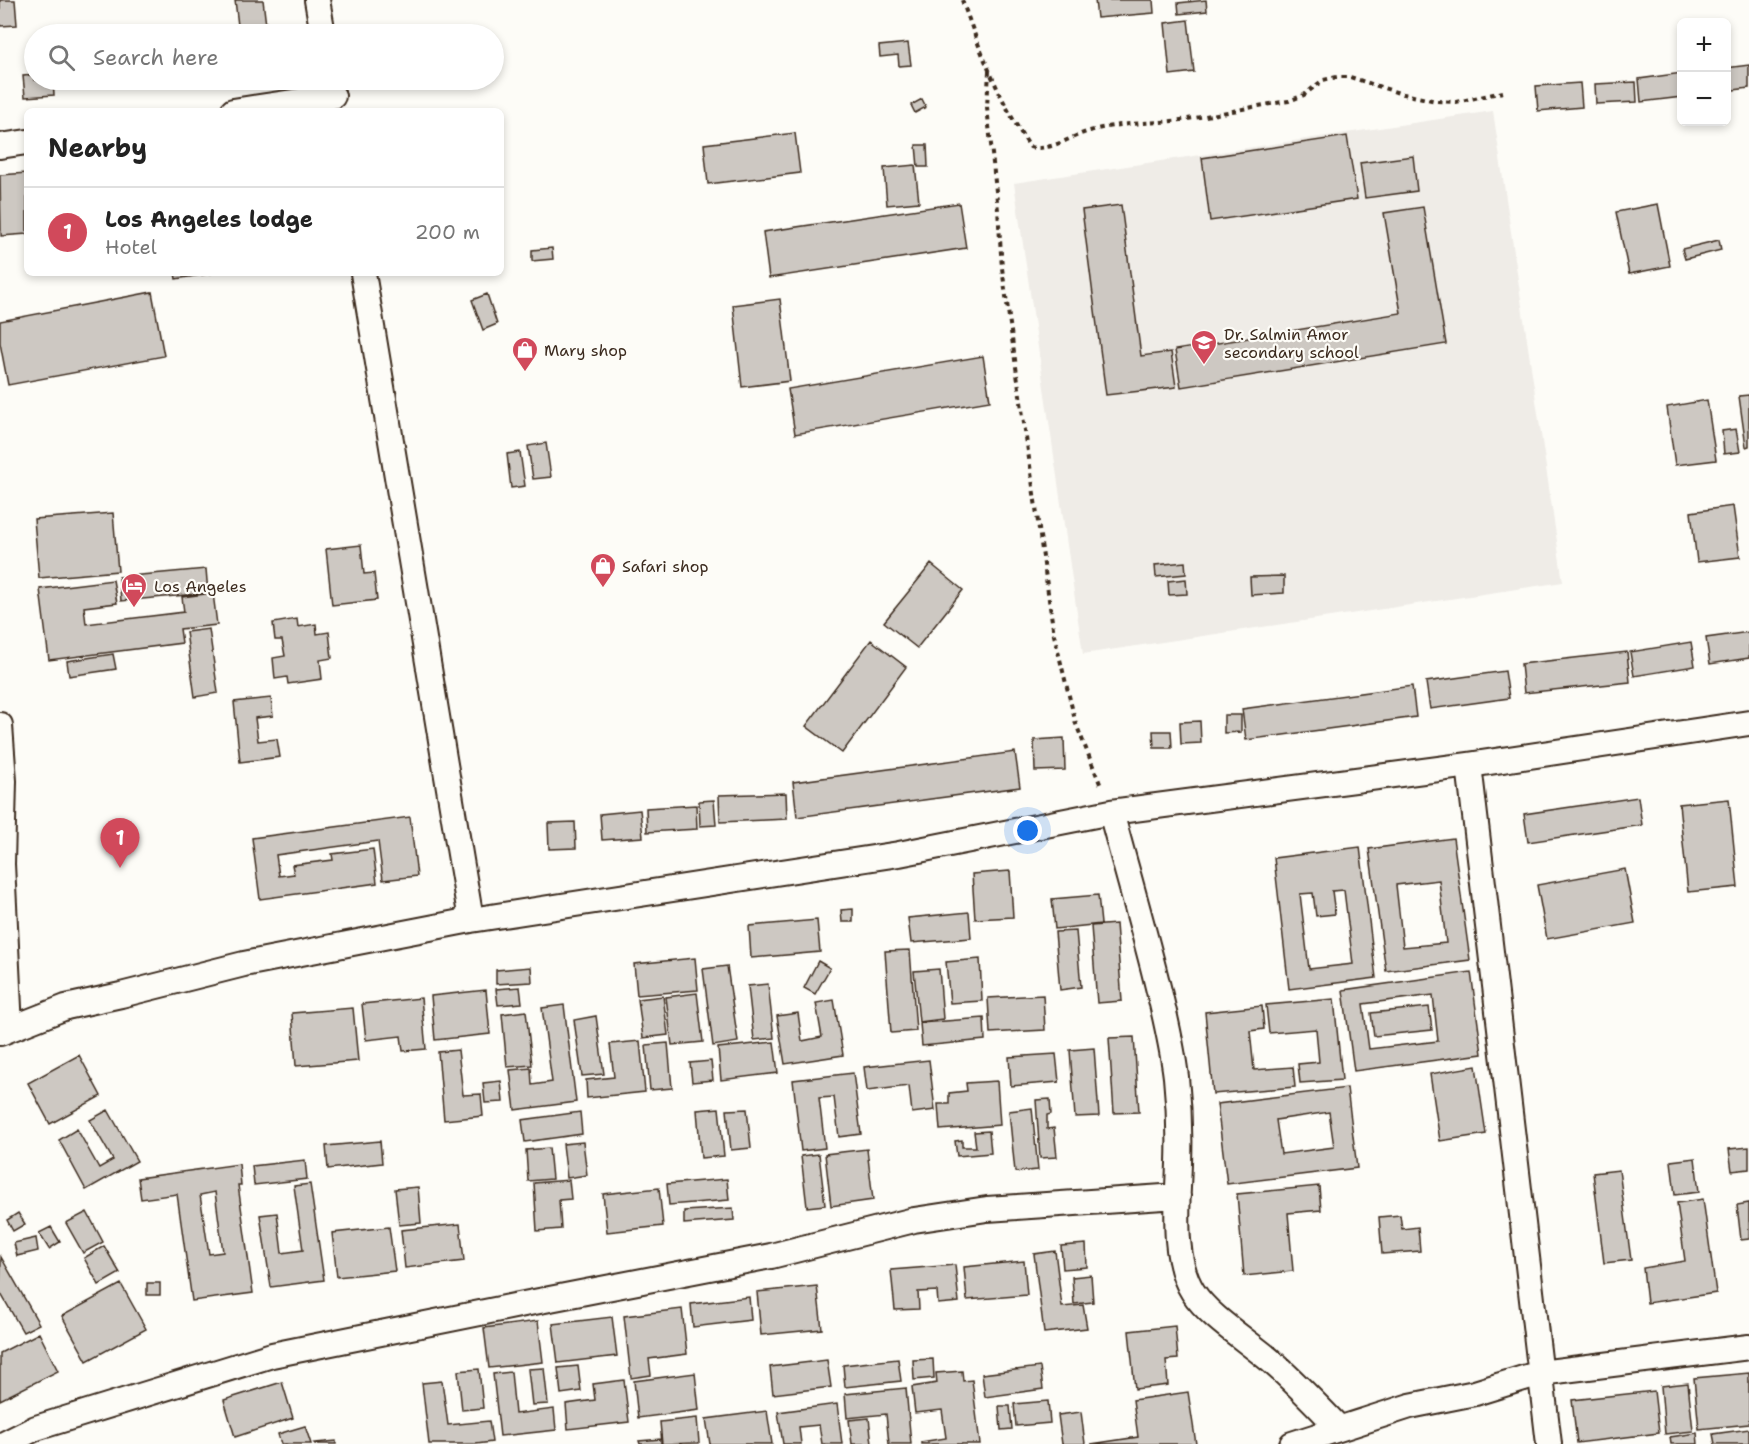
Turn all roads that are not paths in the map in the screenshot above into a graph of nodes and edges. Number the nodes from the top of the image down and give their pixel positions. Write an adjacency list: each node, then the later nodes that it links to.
1 (317, 0): 2 (street)
2 (321, 24)
3 (333, 96): 4 (street)
4 (253, 108)
5 (24, 142): 6 (street)
6 (0, 146)
7 (364, 276): 13 (street)
8 (1749, 723): 10 (street)
9 (0, 725): 11 (street)
10 (1469, 765): 12 (street); 17 (street)
11 (2, 779): 14 (street)
12 (1111, 812): 13 (street); 15 (street)
13 (471, 920): 14 (street)
14 (5, 1031)
15 (1178, 1196): 18 (street); 19 (street)
16 (1749, 1347): 17 (street)
17 (1540, 1373): 18 (street); 21 (street)
18 (1339, 1428): 20 (street)
19 (4, 1444)
20 (1292, 1444)
21 (1549, 1444)

